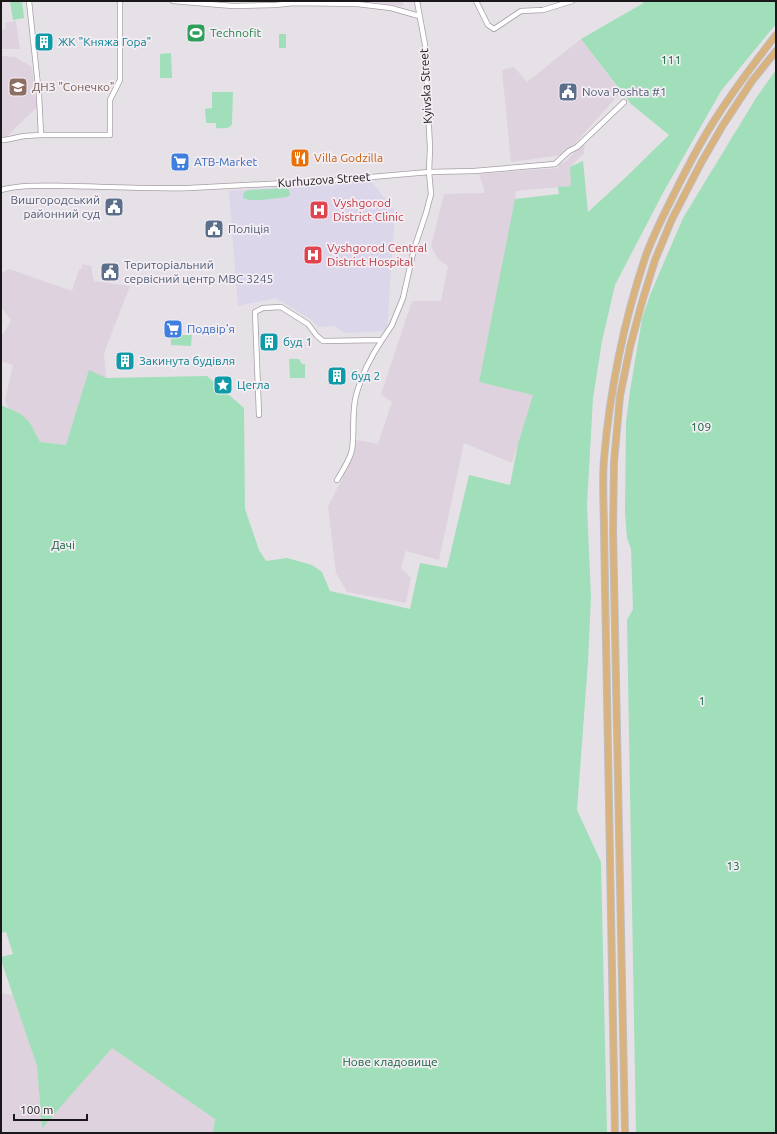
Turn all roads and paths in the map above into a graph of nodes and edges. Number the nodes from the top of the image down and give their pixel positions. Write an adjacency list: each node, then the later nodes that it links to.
1 (29, 1): 12 (street)
2 (120, 1): 12 (street)
3 (173, 1): 7 (street)
4 (417, 1): 8 (street, Kyivska Street)
5 (476, 1): 6 (street)
6 (572, 1)
7 (295, 2): 8 (street)
8 (419, 16): 14 (street, Kyivska Street)
9 (776, 35): 21 (main road)
10 (776, 51): 22 (main road)
11 (624, 102): 14 (street, Kurhuzova Street)
12 (42, 134): 13 (street)
13 (1, 140)
14 (430, 172): 16 (street, Kurhuzova Street); 18 (street, Kyivska Street)
15 (1, 187): 16 (street)
16 (13, 187): 17 (street, Kurhuzova Street)
17 (1, 190)
18 (382, 340): 19 (street); 20 (street, Kyivska Street)
19 (258, 415)
20 (337, 480)
21 (615, 1133)
22 (625, 1133)

